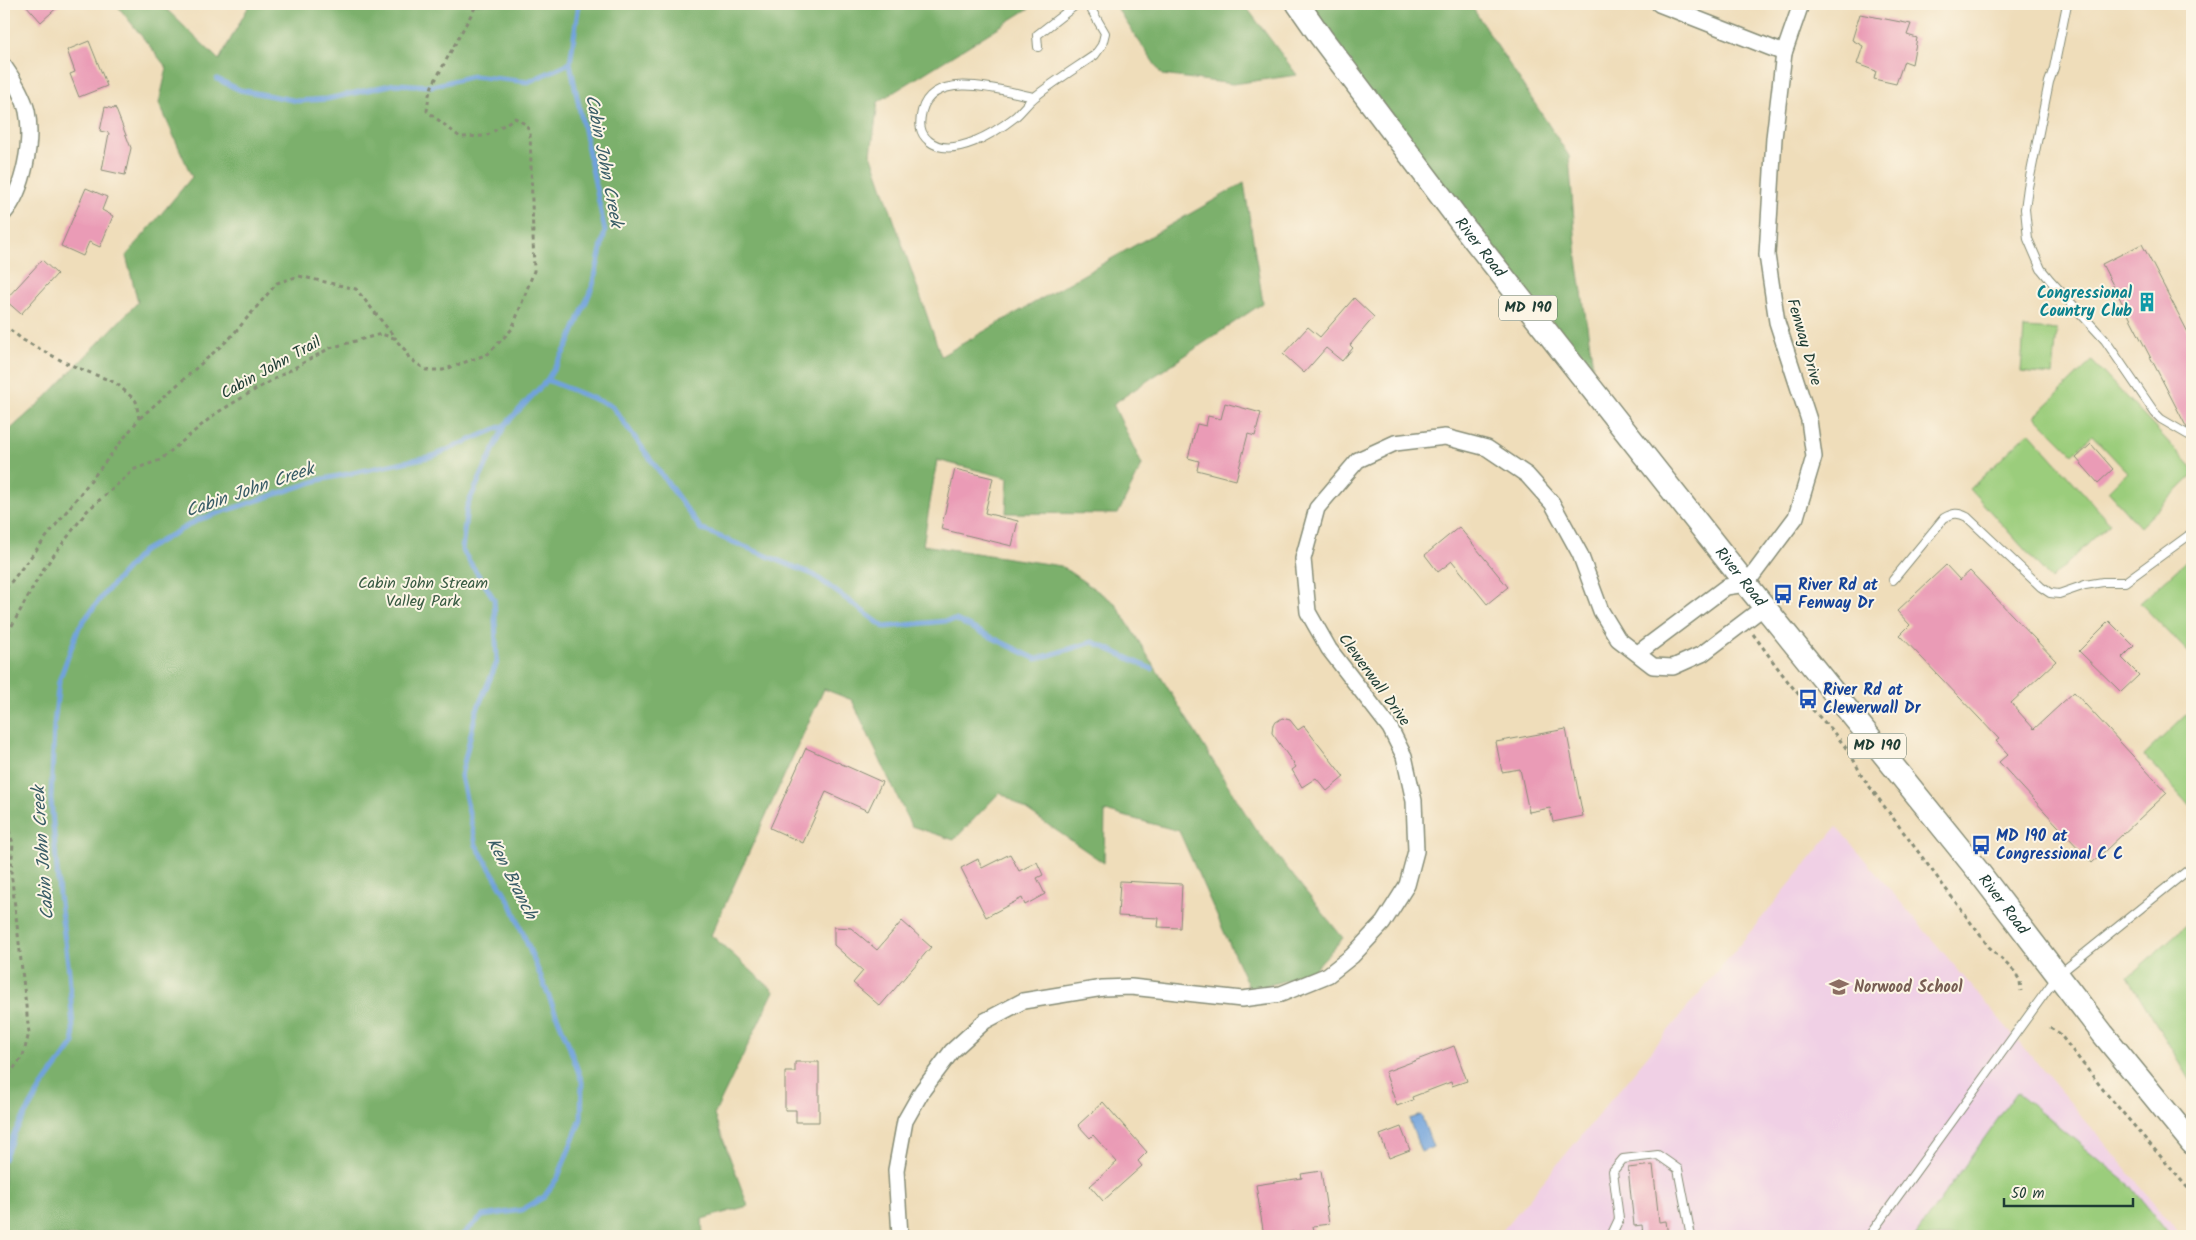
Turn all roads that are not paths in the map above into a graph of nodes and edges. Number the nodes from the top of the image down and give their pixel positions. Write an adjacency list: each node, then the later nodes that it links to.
1 (1077, 4): 7 (lane)
2 (1088, 4): 10 (lane)
3 (1298, 4): 15 (main road, River Road / MD 190)
4 (1659, 4): 8 (street)
5 (1801, 4): 8 (street, Fenway Drive)
6 (2067, 4): 12 (lane)
7 (1038, 47)
8 (1784, 52): 15 (street, Fenway Drive)
9 (4, 66): 11 (street)
10 (1034, 97): 10 (lane)
11 (4, 213)
12 (2192, 437)
13 (2192, 533): 14 (lane)
14 (1893, 580)
15 (1746, 584): 16 (main road, River Road / MD 190); 17 (street)
16 (1764, 607): 17 (street, Clewerwall Drive); 19 (main road, River Road / MD 190)
17 (1638, 654): 21 (street, Clewerwall Drive)
18 (2192, 868): 19 (lane)
19 (2058, 975): 20 (main road, River Road / MD 190); 24 (lane)
20 (2192, 1143)
21 (900, 1236)
22 (1610, 1236): 23 (lane)
23 (1691, 1236)
24 (1869, 1236)

